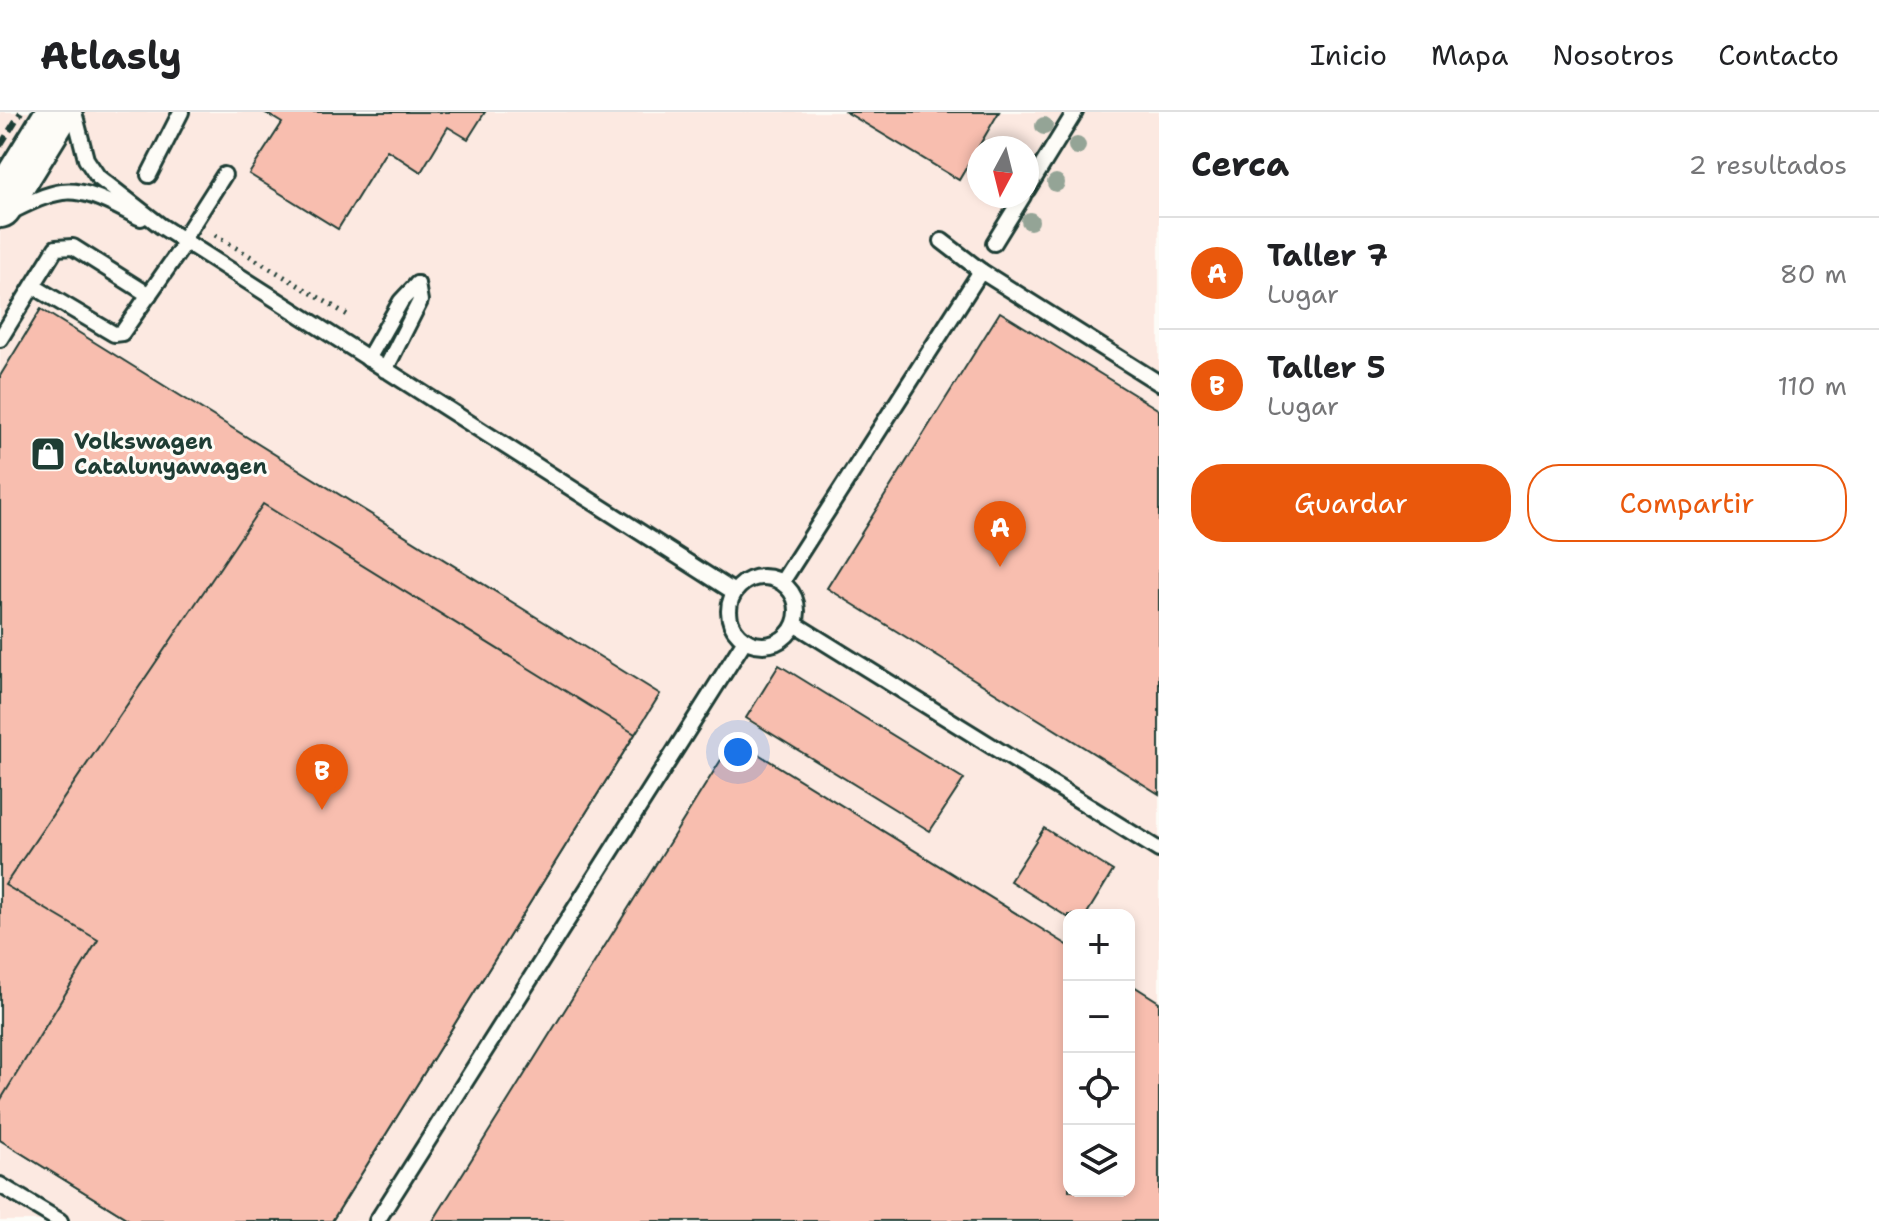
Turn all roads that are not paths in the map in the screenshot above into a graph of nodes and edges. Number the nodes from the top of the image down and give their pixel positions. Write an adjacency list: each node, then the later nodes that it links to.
1 (58, 112): 8 (main road)
2 (74, 112): 11 (lane)
3 (181, 112): 6 (lane)
4 (1075, 112): 5 (lane)
5 (1039, 170)
6 (149, 175)
7 (224, 175): 13 (lane)
8 (0, 206)
9 (1016, 208): 14 (lane)
10 (0, 216): 11 (lane)
11 (161, 226): 13 (lane)
12 (942, 241): 15 (lane)
13 (183, 242): 17 (lane); 19 (lane)
14 (994, 243)
15 (981, 271): 21 (lane); 22 (lane)
16 (33, 286): 17 (lane); 17 (lane); 18 (lane)
17 (149, 295)
18 (0, 339)
19 (368, 359): 20 (lane); 20 (lane)
20 (385, 370): 23 (lane)
21 (1159, 383)
22 (782, 582): 23 (lane); 24 (lane)
23 (734, 592): 25 (lane)
24 (795, 624): 25 (lane); 26 (lane)
25 (745, 640): 29 (lane)
26 (1159, 850)
27 (0, 1185): 28 (lane)
28 (60, 1221)
29 (377, 1221)

